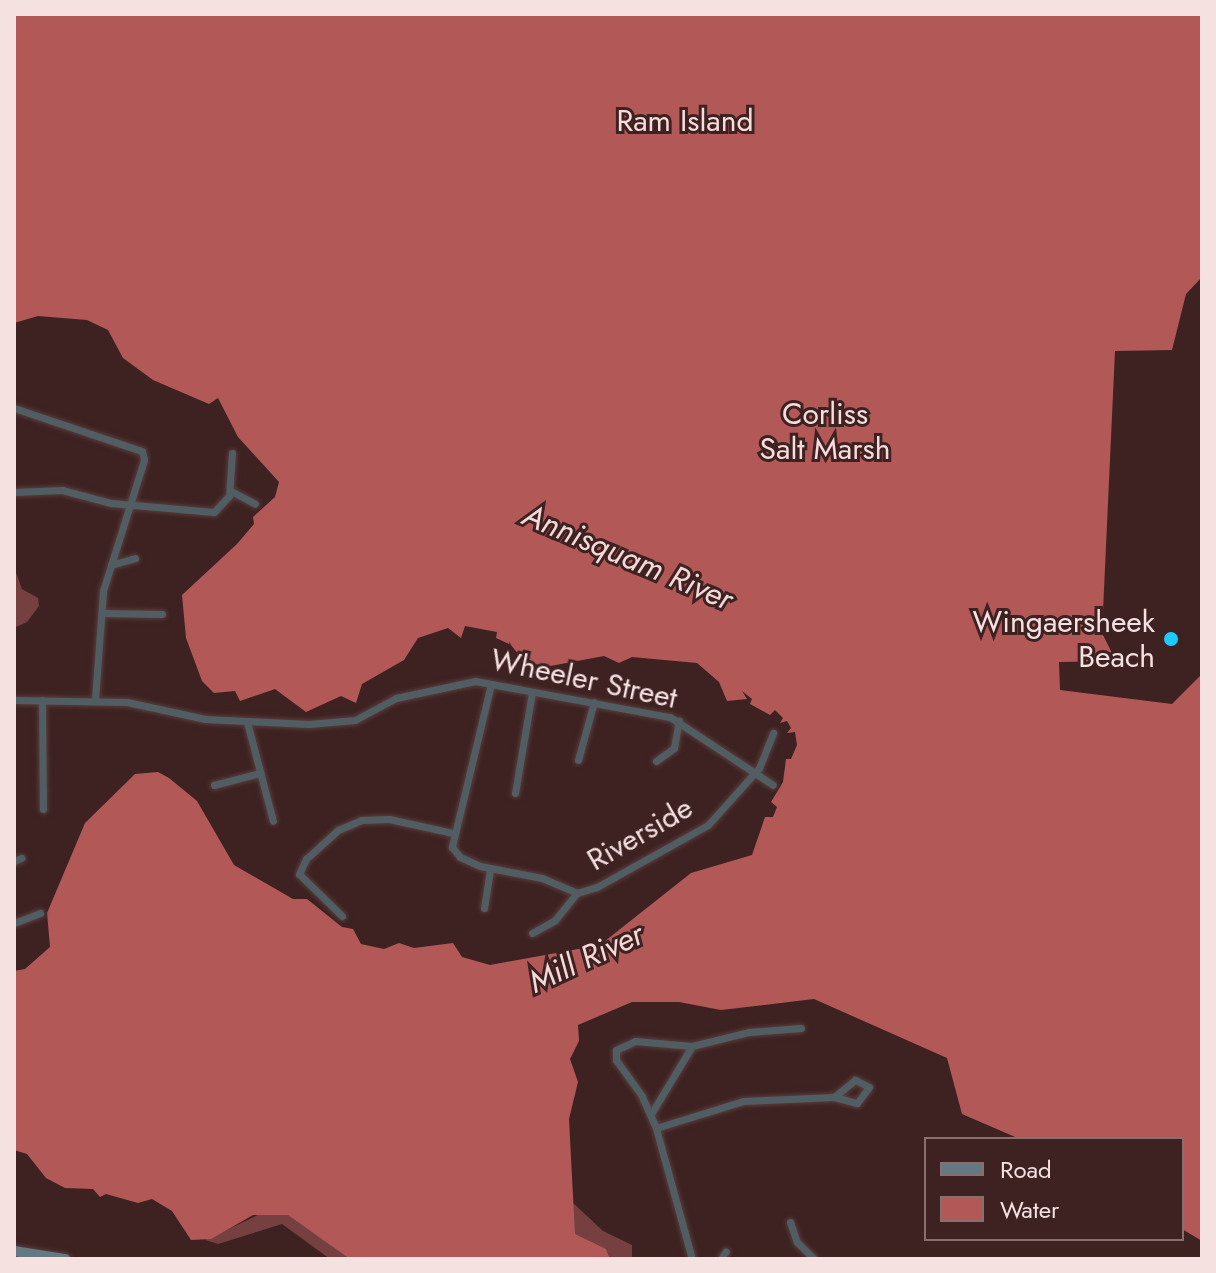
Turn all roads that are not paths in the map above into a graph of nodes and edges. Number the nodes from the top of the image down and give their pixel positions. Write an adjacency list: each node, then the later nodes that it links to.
1 (14, 408): 5 (street)
2 (232, 453): 3 (street)
3 (231, 491): 5 (street); 6 (street)
4 (14, 492): 5 (street)
5 (129, 504): 8 (street)
6 (255, 504)
7 (135, 558): 8 (street)
8 (111, 565): 9 (street)
9 (102, 613): 10 (street); 15 (street)
10 (162, 614)
11 (491, 684): 12 (street, Wheeler Street); 18 (street, Wheeler Street); 29 (street)
12 (532, 692): 16 (street, Wheeler Street); 26 (street)
13 (14, 700): 14 (street, Wheeler Street)
14 (42, 700): 15 (street, Wheeler Street); 27 (street)
15 (95, 700): 18 (street, Wheeler Street)
16 (594, 702): 17 (street, Wheeler Street); 20 (street)
17 (679, 720): 21 (street); 23 (street, Wheeler Street)
18 (247, 722): 22 (street)
19 (773, 733): 23 (street)
20 (578, 760)
21 (656, 761)
22 (260, 773): 24 (street); 28 (street)
23 (755, 773): 25 (street, Wheeler Street); 31 (street, Riverside)
24 (214, 785)
25 (773, 785)
26 (515, 793)
27 (43, 809)
28 (273, 821)
29 (453, 833): 30 (street); 34 (street)
30 (490, 869): 31 (street); 32 (street)
31 (577, 893): 36 (street)
32 (484, 908)
33 (40, 913): 35 (street)
34 (342, 916)
35 (14, 923)
36 (532, 933)
37 (801, 1028): 38 (street)
38 (692, 1046): 40 (street); 40 (street)
39 (834, 1097): 39 (street); 41 (street)
40 (651, 1114): 41 (street)
41 (656, 1128): 45 (street)
42 (790, 1222): 46 (street)
43 (14, 1251): 44 (main road)
44 (65, 1259)
45 (692, 1259)
46 (814, 1259)

